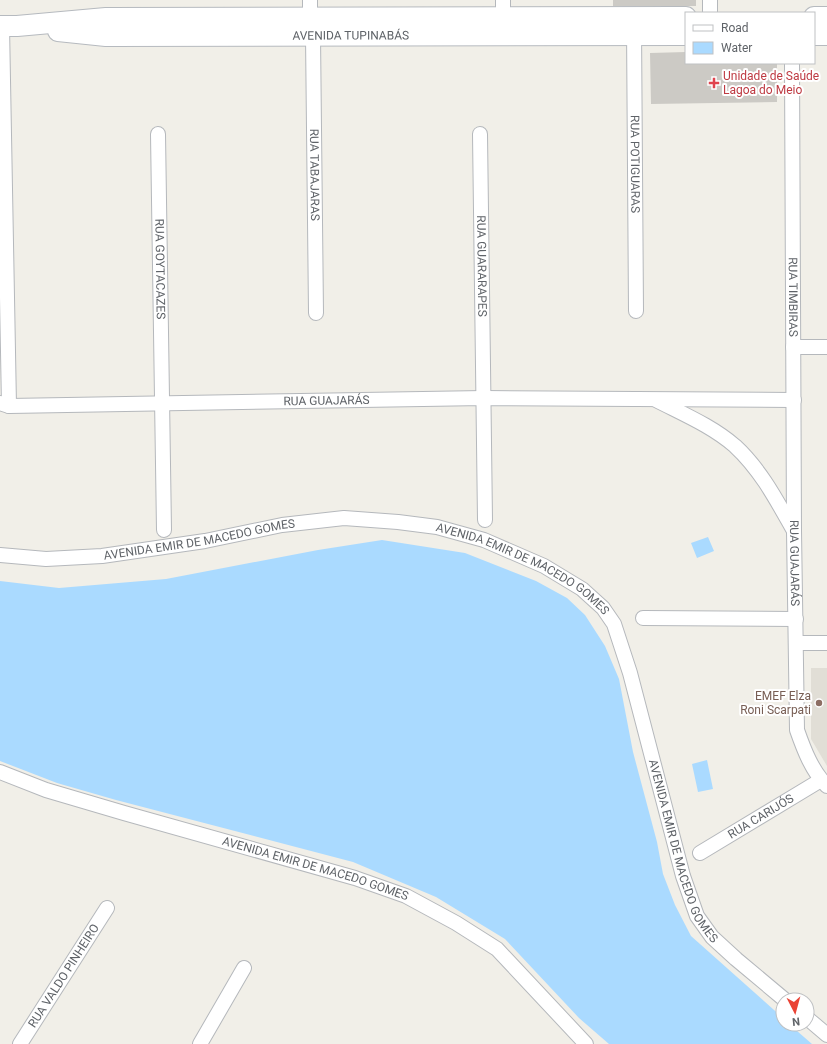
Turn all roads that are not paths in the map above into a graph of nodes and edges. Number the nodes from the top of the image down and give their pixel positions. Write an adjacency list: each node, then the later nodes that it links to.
1 (710, 0): 2 (street)
2 (710, 12)
3 (685, 17): 10 (main road, AVENIDA TUPINABÁS)
4 (815, 17): 5 (main road)
5 (827, 17)
6 (106, 18): 7 (main road, AVENIDA TUPINABÁS); 9 (main road, AVENIDA TUPINABÁS)
7 (311, 18): 8 (main road, AVENIDA TUPINABÁS); 18 (street, RUA TABAJARAS)
8 (503, 18): 10 (main road, AVENIDA TUPINABÁS)
9 (6, 26): 25 (street)
10 (634, 26): 11 (main road, AVENIDA TUPINABÁS); 17 (street, RUA POTIGUARAS)
11 (685, 35)
12 (815, 35): 13 (main road)
13 (827, 35)
14 (792, 64): 19 (street, RUA TIMBIRAS)
15 (158, 134): 24 (street, RUA GOYTACAZES)
16 (480, 134): 21 (street, RUA GUARARAPES)
17 (636, 311)
18 (316, 313)
19 (794, 347): 20 (street); 23 (street, RUA TIMBIRAS)
20 (827, 347)
21 (484, 398): 22 (street, RUA GUAJARÁS); 24 (street, RUA GUAJARÁS); 26 (street, RUA GUARARAPES)
22 (653, 399): 23 (street, RUA GUAJARÁS); 28 (street, RUA GUAJARÁS)
23 (794, 400): 28 (street, RUA TIMBIRAS)
24 (162, 404): 25 (street, RUA GUAJARÁS); 27 (street, RUA GOYTACAZES)
25 (4, 405)
26 (485, 520)
27 (164, 530)
28 (794, 531): 31 (street, RUA GUAJARÁS)
29 (0, 555): 39 (street, AVENIDA EMIR DE MACEDO GOMES)
30 (643, 618): 31 (street)
31 (796, 619): 32 (street, RUA GUAJARÁS)
32 (796, 643): 33 (street); 35 (street, RUA GUAJARÁS)
33 (827, 643)
34 (0, 772): 44 (street, AVENIDA EMIR DE MACEDO GOMES)
35 (824, 783): 36 (street, RUA CARIJÓS)
36 (700, 853)
37 (107, 908): 42 (street, RUA VALDO PINHEIRO)
38 (244, 968): 43 (street)
39 (775, 992)
40 (815, 1025): 41 (street)
41 (827, 1035)
42 (20, 1044)
43 (200, 1044)
44 (586, 1044)

